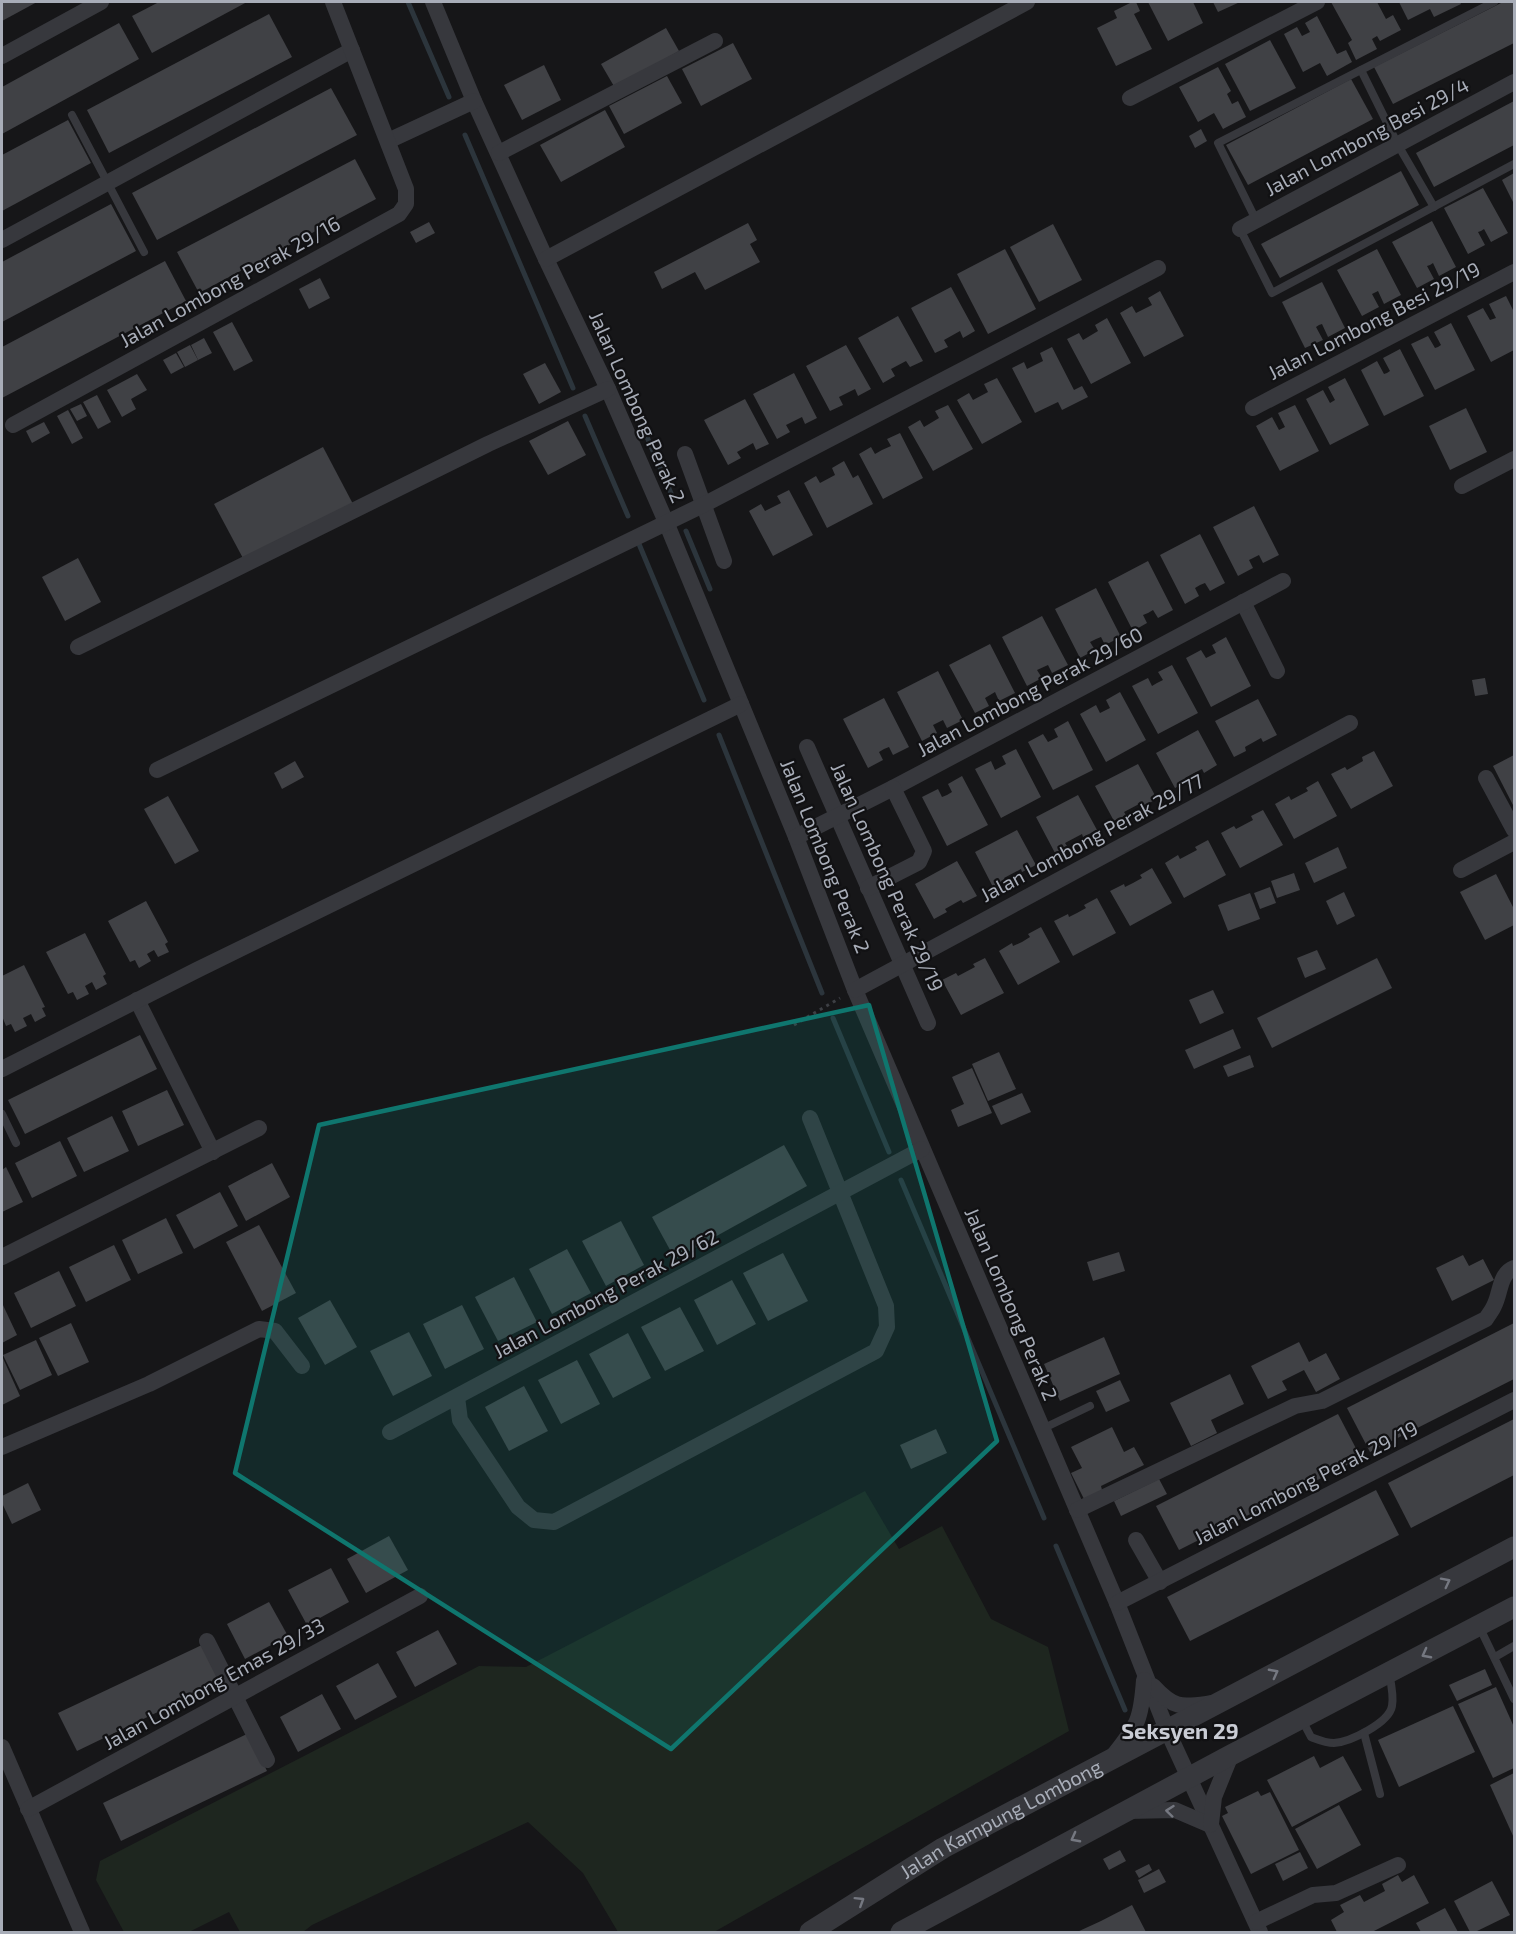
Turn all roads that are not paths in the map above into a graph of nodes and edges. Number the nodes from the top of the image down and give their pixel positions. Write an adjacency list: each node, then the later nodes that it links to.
1 (101, 2): 9 (street)
2 (333, 2): 8 (street, Jalan Lombong Perak 29/16)
3 (433, 2): 13 (street, Jalan Lombong Perak 2)
4 (1027, 2): 25 (street)
5 (1317, 2): 12 (street)
6 (1494, 2): 10 (lane)
7 (715, 41): 17 (street)
8 (352, 50): 15 (street, Jalan Lombong Perak 29/16); 19 (street)
9 (2, 56)
10 (1361, 70): 16 (lane); 21 (lane)
11 (1515, 82): 16 (street, Jalan Lombong Besi 29/4)
12 (1130, 98)
13 (474, 101): 15 (street); 17 (street, Jalan Lombong Perak 2)
14 (72, 115): 19 (lane)
15 (388, 141): 30 (street, Jalan Lombong Perak 29/16)
16 (1398, 144): 20 (lane); 21 (street, Jalan Lombong Besi 29/4)
17 (499, 153): 25 (street, Jalan Lombong Perak 2)
18 (1515, 164): 20 (lane)
19 (107, 182): 23 (street); 24 (lane)
20 (1434, 207): 22 (lane)
21 (1256, 220): 22 (street, Jalan Lombong Besi 29/4)
22 (1240, 229)
23 (2, 240)
24 (144, 252)
25 (546, 259): 28 (street, Jalan Lombong Perak 2)
26 (1158, 268): 34 (street)
27 (1515, 272): 29 (street, Jalan Lombong Besi 29/19)
28 (608, 389): 35 (street, Jalan Lombong Perak 2); 39 (street)
29 (1253, 408)
30 (13, 425)
31 (685, 454): 34 (street)
32 (1515, 459): 33 (street)
33 (1462, 486)
34 (705, 504): 35 (street); 36 (street)
35 (666, 522): 41 (street, Jalan Lombong Perak 2); 44 (street)
36 (724, 561)
37 (1283, 581): 38 (street, Jalan Lombong Perak 29/60)
38 (1243, 602): 40 (street); 46 (street, Jalan Lombong Perak 29/60)
39 (78, 646)
40 (1277, 671)
41 (741, 704): 49 (street, Jalan Lombong Perak 2); 55 (street)
42 (1350, 723): 53 (street, Jalan Lombong Perak 29/77)
43 (807, 747): 47 (street, Jalan Lombong Perak 29/19)
44 (157, 770)
45 (1486, 778): 48 (street)
46 (893, 788): 47 (street, Jalan Lombong Perak 29/60); 52 (street)
47 (837, 817): 49 (street, Jalan Lombong Perak 29/60); 52 (street, Jalan Lombong Perak 29/19)
48 (1515, 830)
49 (796, 837): 54 (street, Jalan Lombong Perak 2)
50 (1515, 842): 51 (street)
51 (1461, 870)
52 (867, 888): 53 (street, Jalan Lombong Perak 29/19)
53 (902, 964): 54 (street, Jalan Lombong Perak 29/77); 56 (street, Jalan Lombong Perak 29/19)
54 (855, 990): 62 (street, Jalan Lombong Perak 2)
55 (137, 1000): 57 (street); 63 (street)
56 (928, 1023)
57 (2, 1069)
58 (2, 1114): 61 (lane)
59 (810, 1118): 64 (street)
60 (259, 1128): 63 (street)
61 (16, 1143)
62 (922, 1149): 64 (street, Jalan Lombong Perak 29/62); 71 (street, Jalan Lombong Perak 2)
63 (213, 1152): 65 (street)
64 (841, 1192): 68 (street, Jalan Lombong Perak 29/62); 68 (street)
65 (2, 1257)
66 (1515, 1268): 74 (street)
67 (302, 1366): 73 (street)
68 (457, 1397): 72 (street, Jalan Lombong Perak 29/62)
69 (1515, 1400): 77 (street, Jalan Lombong Perak 29/19)
70 (1090, 1406): 71 (lane)
71 (1042, 1429): 74 (street, Jalan Lombong Perak 2)
72 (390, 1432)
73 (2, 1447)
74 (1077, 1510): 79 (street, Jalan Lombong Perak 2)
75 (1136, 1540): 77 (street)
76 (1515, 1547): 89 (street, Jalan Kampung Lombong, one-way to 76)
77 (1160, 1582): 79 (street, Jalan Lombong Perak 29/19)
78 (420, 1596): 87 (street, Jalan Lombong Emas 29/33)
79 (1117, 1603): 86 (street, Jalan Lombong Perak 2)
80 (1515, 1607): 81 (street)
81 (1479, 1625): 84 (lane); 85 (street, one-way to 85)
82 (207, 1641): 87 (street)
83 (1515, 1646): 84 (lane)
84 (1495, 1658): 88 (lane)
85 (1389, 1673): 90 (street); 92 (lane)
86 (1145, 1676): 89 (street); 91 (street, Jalan Lombong Perak 2); 95 (street)
87 (236, 1697): 96 (street); 99 (street, Jalan Lombong Emas 29/33)
88 (1515, 1699)
89 (1222, 1701): 91 (street, Jalan Kampung Lombong)
90 (1301, 1717): 92 (lane); 94 (street)
91 (1167, 1731): 95 (street, Jalan Kampung Lombong); 97 (street, Jalan Lombong Perak 2)
92 (1364, 1733): 98 (lane)
93 (2, 1747): 99 (street)
94 (1231, 1755): 97 (street); 101 (street)
95 (1111, 1759): 105 (street, Jalan Kampung Lombong, one-way to 95)
96 (267, 1760)
97 (1188, 1777): 100 (street); 101 (street, Jalan Lombong Perak 2)
98 (1380, 1794)
99 (28, 1809): 104 (street)
100 (1126, 1811): 101 (street, one-way to 100); 106 (street, one-way to 106)
101 (1210, 1825): 103 (street, Jalan Lombong Perak 2)
102 (1398, 1865): 103 (street)
103 (1258, 1927)
104 (82, 1932)
105 (810, 1932)
106 (901, 1932)

